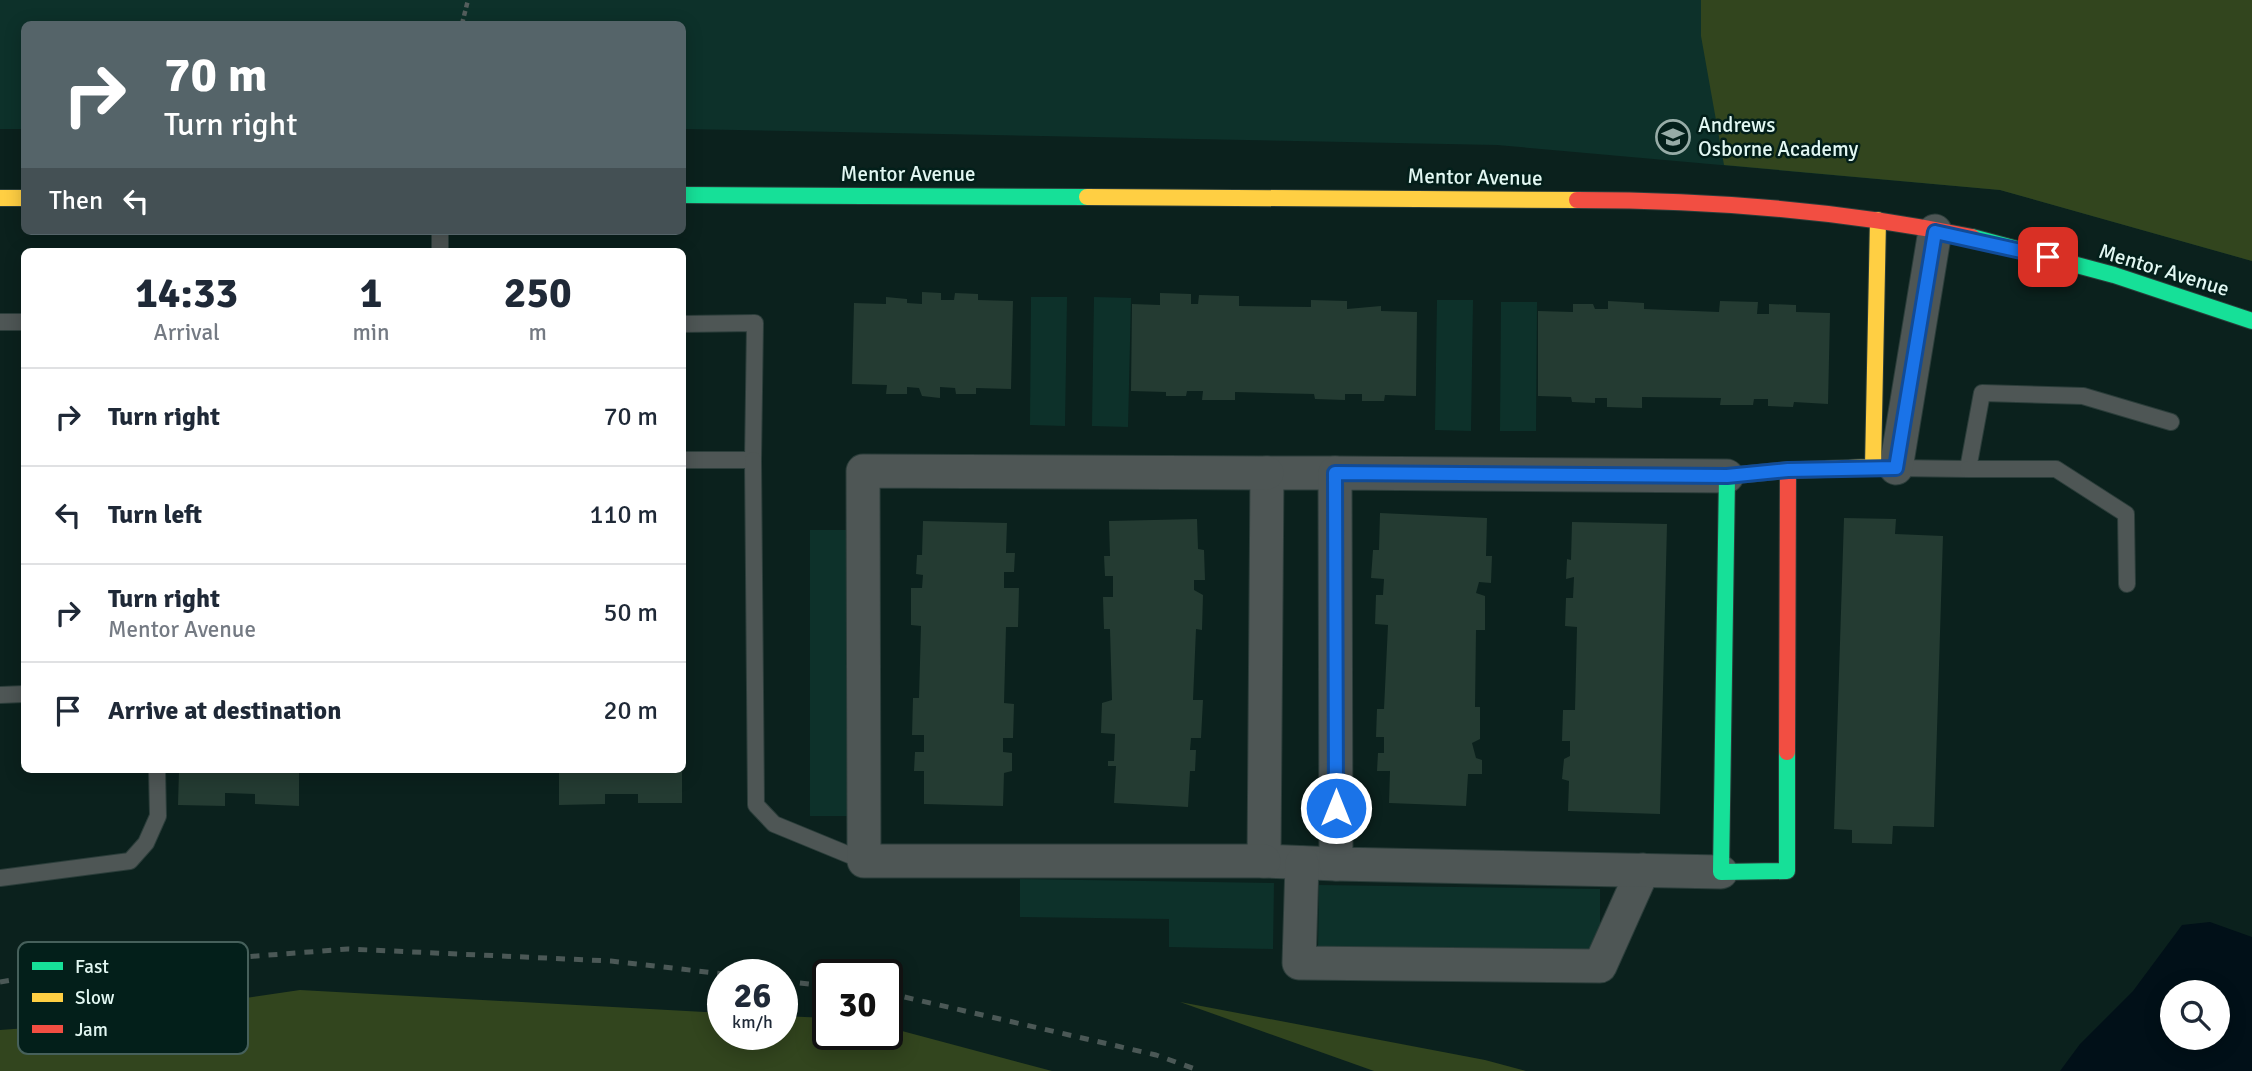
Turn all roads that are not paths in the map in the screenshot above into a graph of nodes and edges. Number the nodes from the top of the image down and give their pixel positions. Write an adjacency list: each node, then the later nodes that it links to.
1 (686, 195): 4 (main road, Mentor Avenue)
2 (0, 198): 3 (main road)
3 (21, 198)
4 (1878, 220): 5 (main road, Mentor Avenue); 13 (main road)
5 (1935, 232): 6 (main road, Mentor Avenue); 13 (street)
6 (2252, 321)
7 (0, 322): 8 (lane)
8 (21, 322)
9 (686, 324): 12 (lane)
10 (2171, 422): 15 (lane)
11 (686, 460): 12 (lane)
12 (753, 460): 23 (lane)
13 (1885, 468): 14 (main road); 15 (lane)
14 (1788, 470): 18 (main road); 28 (main road)
15 (1968, 470): 19 (lane)
16 (1267, 473): 17 (street); 23 (street); 24 (street)
17 (1335, 473): 18 (street); 26 (street)
18 (1727, 476): 28 (main road)
19 (2127, 584)
20 (21, 694): 21 (lane)
21 (0, 695)
22 (157, 773): 29 (lane)
23 (863, 861): 24 (street)
24 (1264, 861): 25 (street)
25 (1302, 863): 26 (street); 27 (street)
26 (1336, 864): 27 (street)
27 (1643, 870): 28 (street)
28 (1721, 872)
29 (0, 878)

